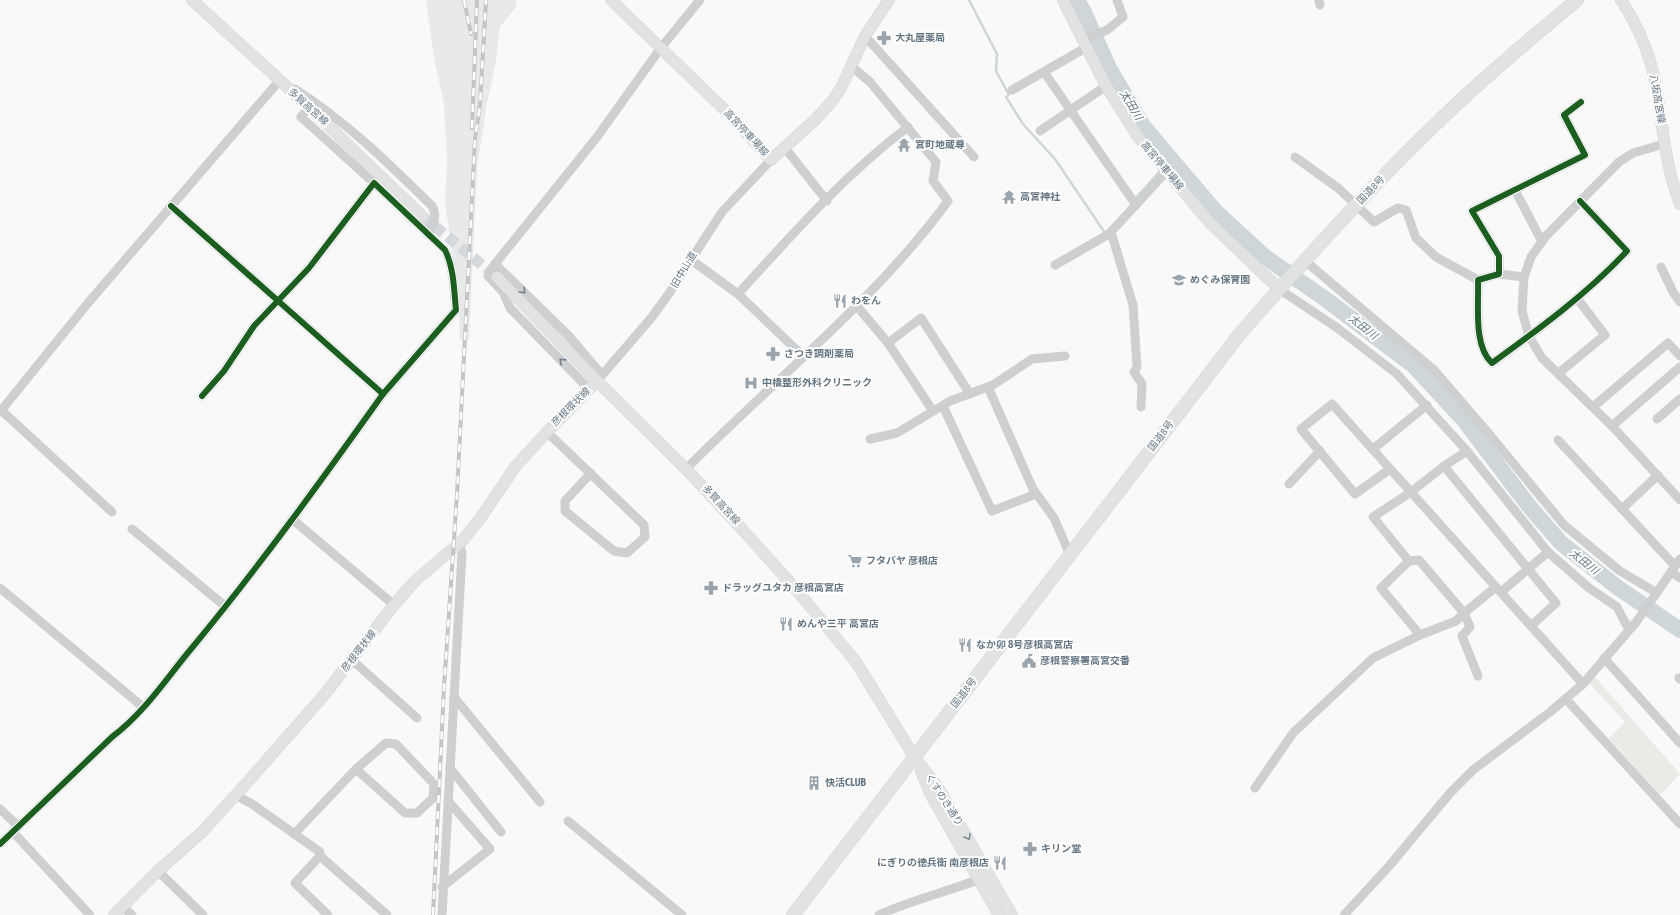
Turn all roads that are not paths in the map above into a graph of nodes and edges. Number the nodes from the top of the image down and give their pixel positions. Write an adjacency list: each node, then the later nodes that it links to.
1 (192, 0): 14 (main road, 多賀高宮線)
2 (612, 0): 11 (main road, 高宮停車場線)
3 (700, 0): 11 (street)
4 (889, 0): 9 (main road, 高宮停車場線)
5 (1063, 0): 10 (main road, 高宮停車場線)
6 (1117, 0): 10 (street)
7 (1577, 0): 34 (highway, 国道8号)
8 (1621, 0): 22 (main road, 八坂高宮線)
9 (866, 36): 12 (main road, 高宮停車場線); 24 (street)
10 (1086, 42): 13 (street); 15 (main road, 高宮停車場線)
11 (660, 49): 26 (main road, 高宮停車場線); 42 (street)
12 (851, 66): 20 (street); 23 (main road, 高宮停車場線)
13 (1044, 72): 16 (street); 19 (street)
14 (282, 83): 18 (main road, 多賀高宮線); 35 (street); 38 (street)
15 (1106, 86): 19 (street); 27 (main road, 高宮停車場線)
16 (1012, 90)
17 (1582, 102): 29 (street)
18 (309, 107): 28 (street); 36 (main road, 多賀高宮線)
19 (1071, 110): 21 (street); 32 (street)
20 (908, 127): 30 (street); 54 (street)
21 (1040, 131)
22 (1664, 144): 31 (street); 33 (main road, 八坂高宮線)
23 (785, 148): 26 (main road, 高宮停車場線); 30 (street)
24 (974, 157)
25 (1295, 158): 34 (street)
26 (771, 160): 40 (street, 旧中山道)
27 (1167, 171): 32 (street); 49 (main road, 高宮停車場線)
28 (374, 183): 38 (street); 52 (street)
29 (1515, 190): 39 (street); 45 (street)
30 (827, 201): 50 (street)
31 (1580, 201): 39 (street); 51 (street)
32 (1136, 204): 37 (street)
33 (1680, 204)
34 (1356, 205): 41 (highway, 国道8号); 48 (street)
35 (171, 206): 52 (street); 72 (street)
36 (422, 216)
37 (1111, 232): 43 (street); 70 (street)
38 (428, 234): 64 (street)
39 (1542, 242): 47 (street)
40 (690, 259): 50 (street); 62 (street, 旧中山道)
41 (1303, 262): 49 (highway, 国道8号); 104 (street)
42 (496, 264): 62 (street, one-way to 62); 62 (street, one-way to 42)
43 (1055, 265)
44 (1661, 267): 53 (street)
45 (1499, 274): 47 (street); 48 (street)
46 (497, 277): 62 (main road, 多賀高宮線)
47 (1524, 277): 55 (street)
48 (1478, 280): 55 (street)
49 (1282, 286): 68 (street); 97 (highway, 国道8号)
50 (738, 294): 59 (street)
51 (1577, 298): 55 (street); 61 (street)
52 (277, 300): 64 (street); 66 (street)
53 (1680, 302)
54 (856, 305): 56 (street); 59 (street)
55 (1529, 336): 61 (street)
56 (888, 343): 65 (street); 73 (street)
57 (1065, 356): 63 (street)
58 (1680, 356): 71 (street)
59 (804, 357): 83 (street)
60 (1680, 367): 75 (street)
61 (1559, 373): 71 (street)
62 (596, 382): 76 (main road, 彦根環状線); 83 (main road, 多賀高宮線)
63 (988, 387): 65 (street); 89 (street)
64 (382, 394): 93 (street)
65 (970, 394): 69 (street)
66 (202, 396)
67 (1680, 399): 74 (street)
68 (1427, 405): 79 (street); 81 (street)
69 (943, 406): 73 (street); 89 (street)
70 (1141, 407)
71 (1593, 407): 75 (street)
72 (1, 411): 92 (street)
73 (934, 411): 77 (street)
74 (1657, 419)
75 (1612, 426): 86 (street)
76 (547, 432): 85 (street); 95 (main road, 彦根環状線)
77 (870, 439)
78 (1558, 440): 91 (street)
79 (1374, 450): 80 (street); 84 (street)
80 (1320, 451): 84 (street); 87 (street)
81 (1467, 451): 82 (street); 96 (street)
82 (1444, 466): 88 (street); 100 (street)
83 (686, 469): 120 (main road, 多賀高宮線)
84 (1390, 469): 88 (street)
85 (591, 473): 85 (street)
86 (1658, 475): 90 (street); 91 (street)
87 (1289, 484)
88 (1411, 492): 98 (street); 103 (street)
89 (1036, 494): 97 (street)
90 (1680, 500)
91 (1622, 510): 99 (street)
92 (112, 512)
93 (292, 519): 105 (street); 106 (street)
94 (132, 529): 106 (street)
95 (459, 543): 105 (main road, 彦根環状線); 115 (street)
96 (1548, 552): 100 (street); 109 (street)
97 (1070, 555): 120 (highway, 国道8号)
98 (1409, 561): 107 (street); 110 (street)
99 (1675, 566): 101 (street); 104 (street)
100 (1529, 569): 103 (street); 108 (street)
101 (1680, 578)
102 (0, 588): 117 (street)
103 (1499, 589): 107 (street); 108 (street)
104 (1656, 595): 109 (street)
105 (394, 605): 112 (main road, 彦根環状線)
106 (226, 607): 117 (street)
107 (1464, 613): 110 (street); 113 (street)
108 (1531, 626): 114 (street)
109 (1629, 630): 111 (street)
110 (1420, 635): 123 (street)
111 (1604, 658): 114 (street); 119 (street)
112 (352, 660): 118 (street); 124 (main road, 彦根環状線)
113 (1478, 676)
114 (1583, 684): 116 (street)
115 (454, 697): 121 (street); 126 (street)
116 (1566, 699): 129 (street); 151 (street)
117 (144, 707): 130 (street)
118 (417, 718)
119 (1680, 742)
120 (916, 758): 136 (main road, くすのき通り); 147 (highway, 国道8号)
121 (450, 768): 125 (street); 131 (street)
122 (356, 769): 122 (street); 132 (street)
123 (1255, 788)
124 (237, 793): 132 (street); 135 (main road, 彦根環状線)
125 (448, 801): 137 (street); 137 (street)
126 (540, 802)
127 (0, 809): 130 (street)
128 (568, 821): 146 (street)
129 (1680, 824)
130 (16, 829): 133 (street); 139 (street)
131 (501, 832)
132 (294, 834): 134 (street)
133 (0, 844)
134 (320, 856): 143 (street); 144 (street)
135 (158, 871): 138 (main road, 彦根環状線); 142 (street)
136 (984, 878): 148 (street); 149 (main road, くすのき通り); 150 (main road, くすのき通り)
137 (442, 887): 145 (street)
138 (122, 906): 140 (main road, 彦根環状線); 141 (street)
139 (90, 915)
140 (114, 915)
141 (132, 915)
142 (203, 915)
143 (328, 915)
144 (387, 915)
145 (442, 915)
146 (682, 915)
147 (793, 915)
148 (879, 915)
149 (999, 915)
150 (1012, 915)
151 (1344, 915)

